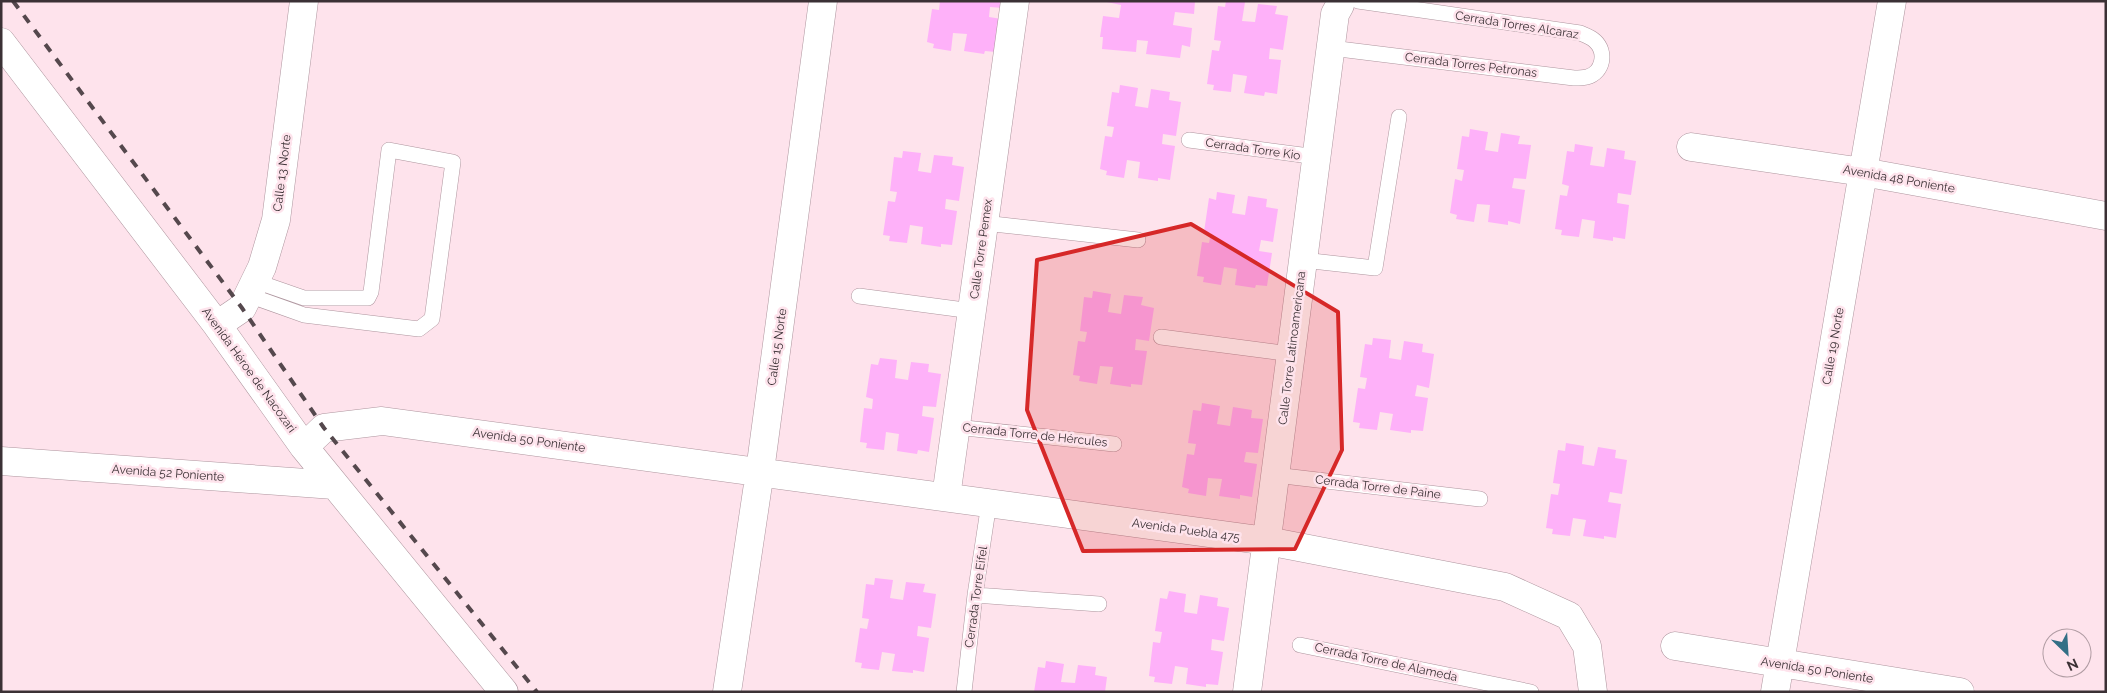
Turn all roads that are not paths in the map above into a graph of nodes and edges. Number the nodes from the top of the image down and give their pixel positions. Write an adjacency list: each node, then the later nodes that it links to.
1 (304, 1): 18 (street, Calle 13 Norte)
2 (823, 1): 28 (street, Calle 15 Norte)
3 (1015, 1): 15 (street, Calle Torre Pemex)
4 (1892, 1): 13 (street, Calle 19 Norte)
5 (1349, 2): 7 (street, Calle Torre Latinoamericana); 8 (lane, Cerrada Torres Alcaraz)
6 (2, 45): 21 (street, Avenida Héroe de Nacozari)
7 (1331, 48): 8 (lane, Cerrada Torres Petronas); 12 (street, Calle Torre Latinoamericana)
8 (1602, 60)
9 (1399, 117): 17 (lane)
10 (1189, 140): 12 (lane, Cerrada Torre Kio)
11 (1690, 147): 13 (street, Avenida 48 Poniente)
12 (1317, 158): 17 (street, Calle Torre Latinoamericana)
13 (1863, 172): 14 (street, Avenida 48 Poniente); 39 (street, Calle 19 Norte)
14 (2106, 216)
15 (984, 224): 16 (lane); 20 (street, Calle Torre Pemex)
16 (1138, 240)
17 (1303, 260): 23 (street, Calle Torre Latinoamericana)
18 (252, 288): 18 (lane); 21 (street, Calle 13 Norte)
19 (859, 296): 20 (lane)
20 (972, 311): 24 (street, Calle Torre Pemex)
21 (217, 325): 26 (street, Avenida Héroe de Nacozari)
22 (1161, 338): 23 (lane)
23 (1291, 354): 29 (street, Calle Torre Latinoamericana)
24 (956, 427): 25 (lane, Cerrada Torre de Hércules); 31 (street, Calle Torre Pemex)
25 (1114, 444)
26 (304, 447): 28 (street, Avenida 50 Poniente); 30 (street, Avenida Héroe de Nacozari)
27 (1, 462): 30 (street, Avenida 52 Poniente)
28 (760, 471): 31 (street, Avenida Puebla 475); 41 (street, Calle 15 Norte)
29 (1275, 475): 32 (lane, Cerrada Torre de Paine); 34 (street, Calle Torre Latinoamericana)
30 (334, 485): 40 (street, Avenida Héroe de Nacozari)
31 (946, 497): 33 (street, Avenida Puebla 475)
32 (1480, 499)
33 (989, 503): 34 (street, Avenida Puebla 475); 35 (lane, Cerrada Torre Eifel)
34 (1267, 541): 43 (street, Calle Torre Latinoamericana); 45 (street, Avenida Puebla 475)
35 (975, 594): 36 (lane); 42 (lane, Cerrada Torre Eifel)
36 (1100, 604)
37 (1300, 645): 44 (lane, Cerrada Torre de Alameda)
38 (1674, 646): 39 (street, Avenida 50 Poniente)
39 (1779, 664): 46 (street, Calle 19 Norte); 47 (street, Avenida 50 Poniente)
40 (504, 692)
41 (727, 692)
42 (964, 692)
43 (1247, 692)
44 (1531, 692)
45 (1593, 692)
46 (1775, 692)
47 (1960, 692)

